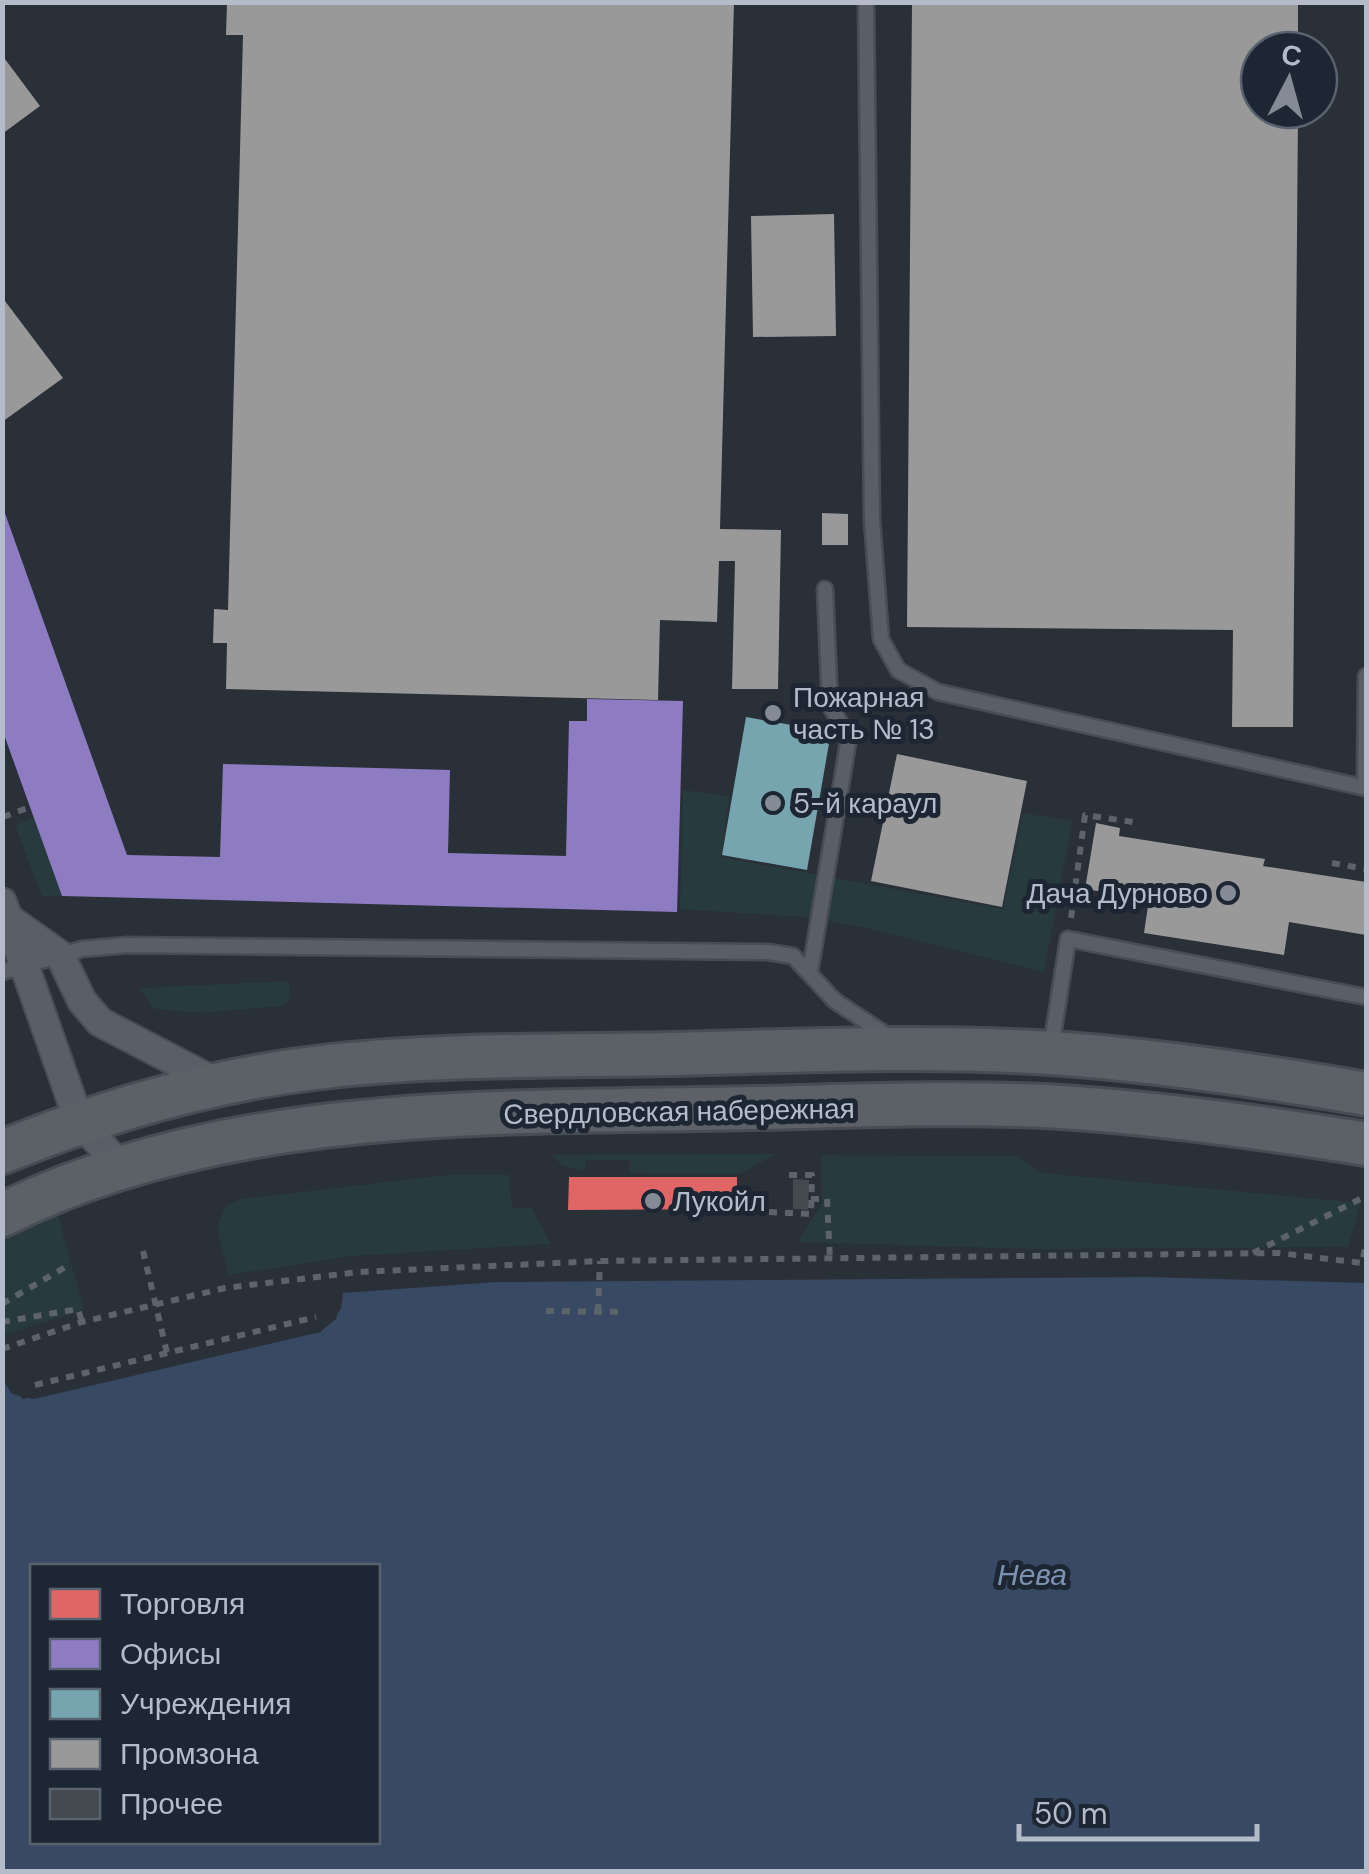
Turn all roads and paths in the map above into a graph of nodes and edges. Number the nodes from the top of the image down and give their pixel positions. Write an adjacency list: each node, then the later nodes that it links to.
1 (866, 2): 4 (lane)
2 (826, 589): 14 (lane)
3 (1366, 676): 4 (lane)
4 (1366, 788)
5 (30, 807): 6 (path)
6 (3, 816)
7 (1133, 822): 11 (path)
8 (1332, 863): 9 (path)
9 (1366, 869)
10 (6, 910): 12 (street); 13 (street)
11 (1068, 938): 15 (lane); 17 (lane)
12 (60, 954): 13 (lane); 14 (lane); 18 (street)
13 (13, 968): 20 (street)
14 (810, 972): 16 (lane)
15 (1366, 997)
16 (908, 1049): 17 (main road, Свердловская набережная); 18 (main road, Свердловская набережная)
17 (1050, 1053): 19 (main road, Свердловская набережная)
18 (221, 1085): 20 (main road, Свердловская набережная)
19 (1366, 1094)
20 (79, 1120): 22 (main road, Свердловская набережная); 23 (street)
21 (1366, 1144): 23 (main road, Свердловская набережная)
22 (2, 1152)
23 (123, 1170): 28 (main road, Свердловская набережная)
24 (789, 1175): 26 (path)
25 (1366, 1196): 31 (path)
26 (812, 1199): 27 (path); 32 (path)
27 (769, 1212)
28 (2, 1215)
29 (1366, 1244): 31 (path)
30 (142, 1251): 36 (path)
31 (1252, 1254): 32 (path)
32 (830, 1258): 33 (path)
33 (600, 1261): 36 (path); 38 (path)
34 (69, 1265): 35 (path)
35 (2, 1304)
36 (156, 1304): 42 (path); 44 (path)
37 (546, 1311): 38 (path)
38 (598, 1312): 39 (path)
39 (622, 1312)
40 (316, 1317): 44 (path)
41 (2, 1322): 42 (path)
42 (82, 1322): 43 (path)
43 (2, 1349)
44 (167, 1353): 45 (path)
45 (35, 1385)

